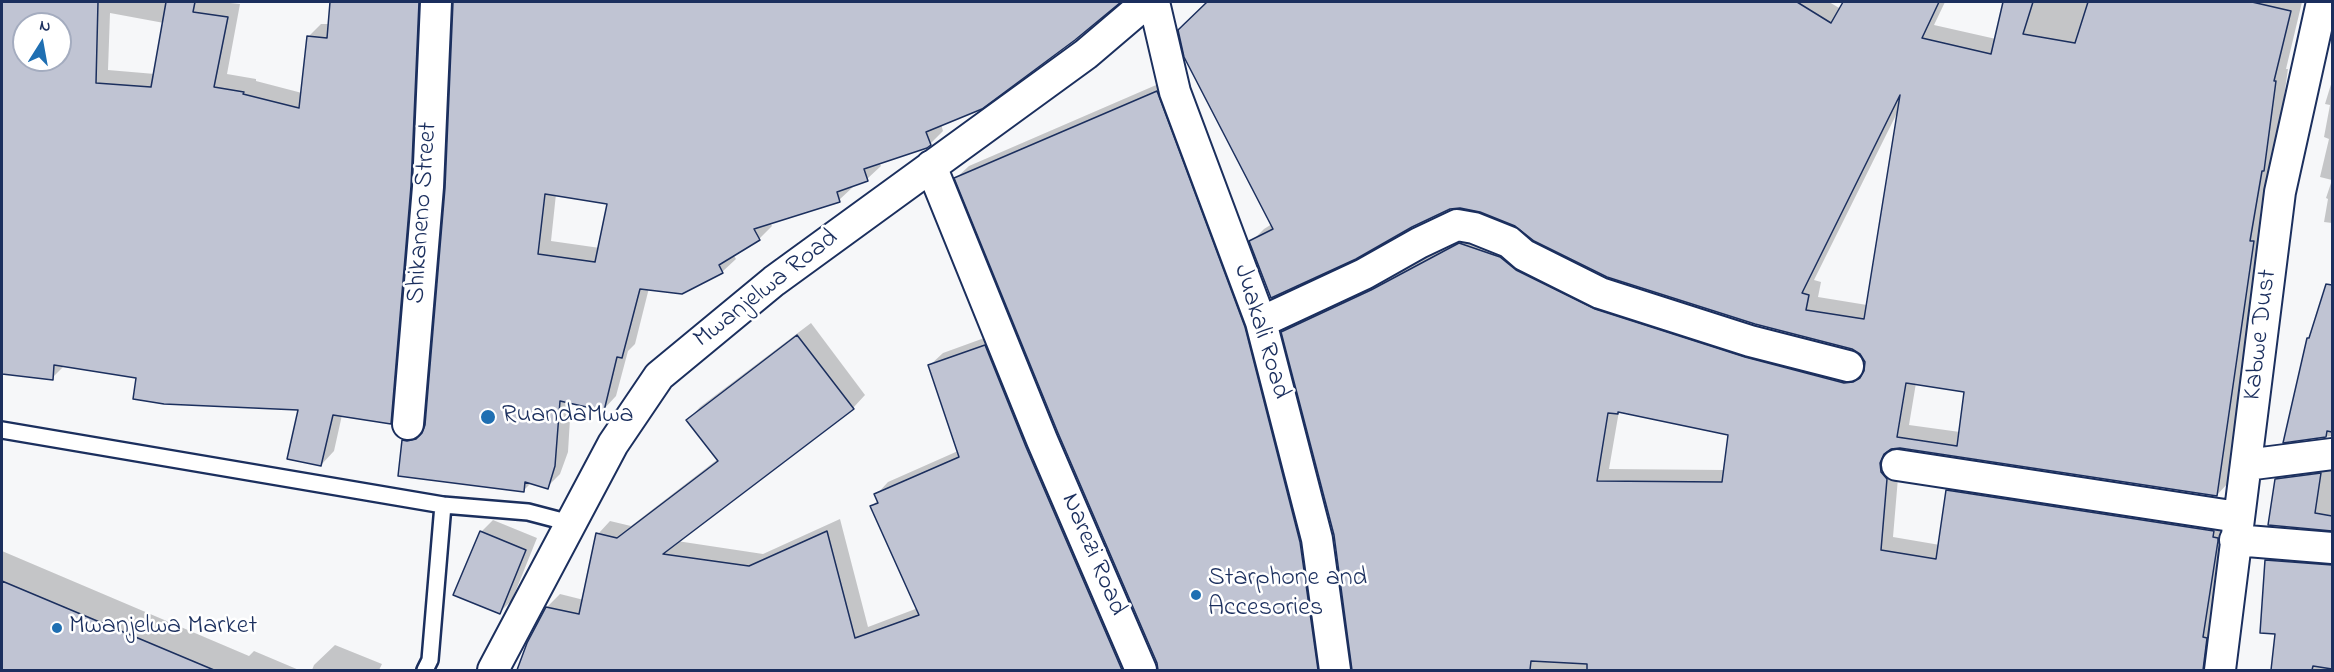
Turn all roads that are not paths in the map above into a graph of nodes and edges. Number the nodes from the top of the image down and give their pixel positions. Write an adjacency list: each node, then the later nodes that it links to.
1 (436, 2): 8 (street, Shikaneno Street)
2 (1147, 2): 5 (street, Mwanjelwa Road)
3 (1154, 2): 6 (street, Juakali Road)
4 (2322, 2): 12 (street, Kabwe Dust)
5 (931, 166): 14 (street, Mwanjelwa Road); 19 (street, Narezi Road)
6 (1261, 322): 7 (street); 20 (street, Juakali Road)
7 (1848, 366)
8 (408, 424)
9 (2, 430): 13 (lane)
10 (2332, 454): 12 (street)
11 (1897, 465): 15 (street)
12 (2246, 465): 15 (street, Kabwe Dust)
13 (443, 505): 14 (lane); 17 (lane)
14 (570, 524): 18 (street, Mwanjelwa Road)
15 (2236, 529): 16 (street); 21 (street, Kabwe Dust)
16 (2332, 548)
17 (425, 670)
18 (493, 670)
19 (1141, 670)
20 (1335, 670)
21 (2220, 670)

